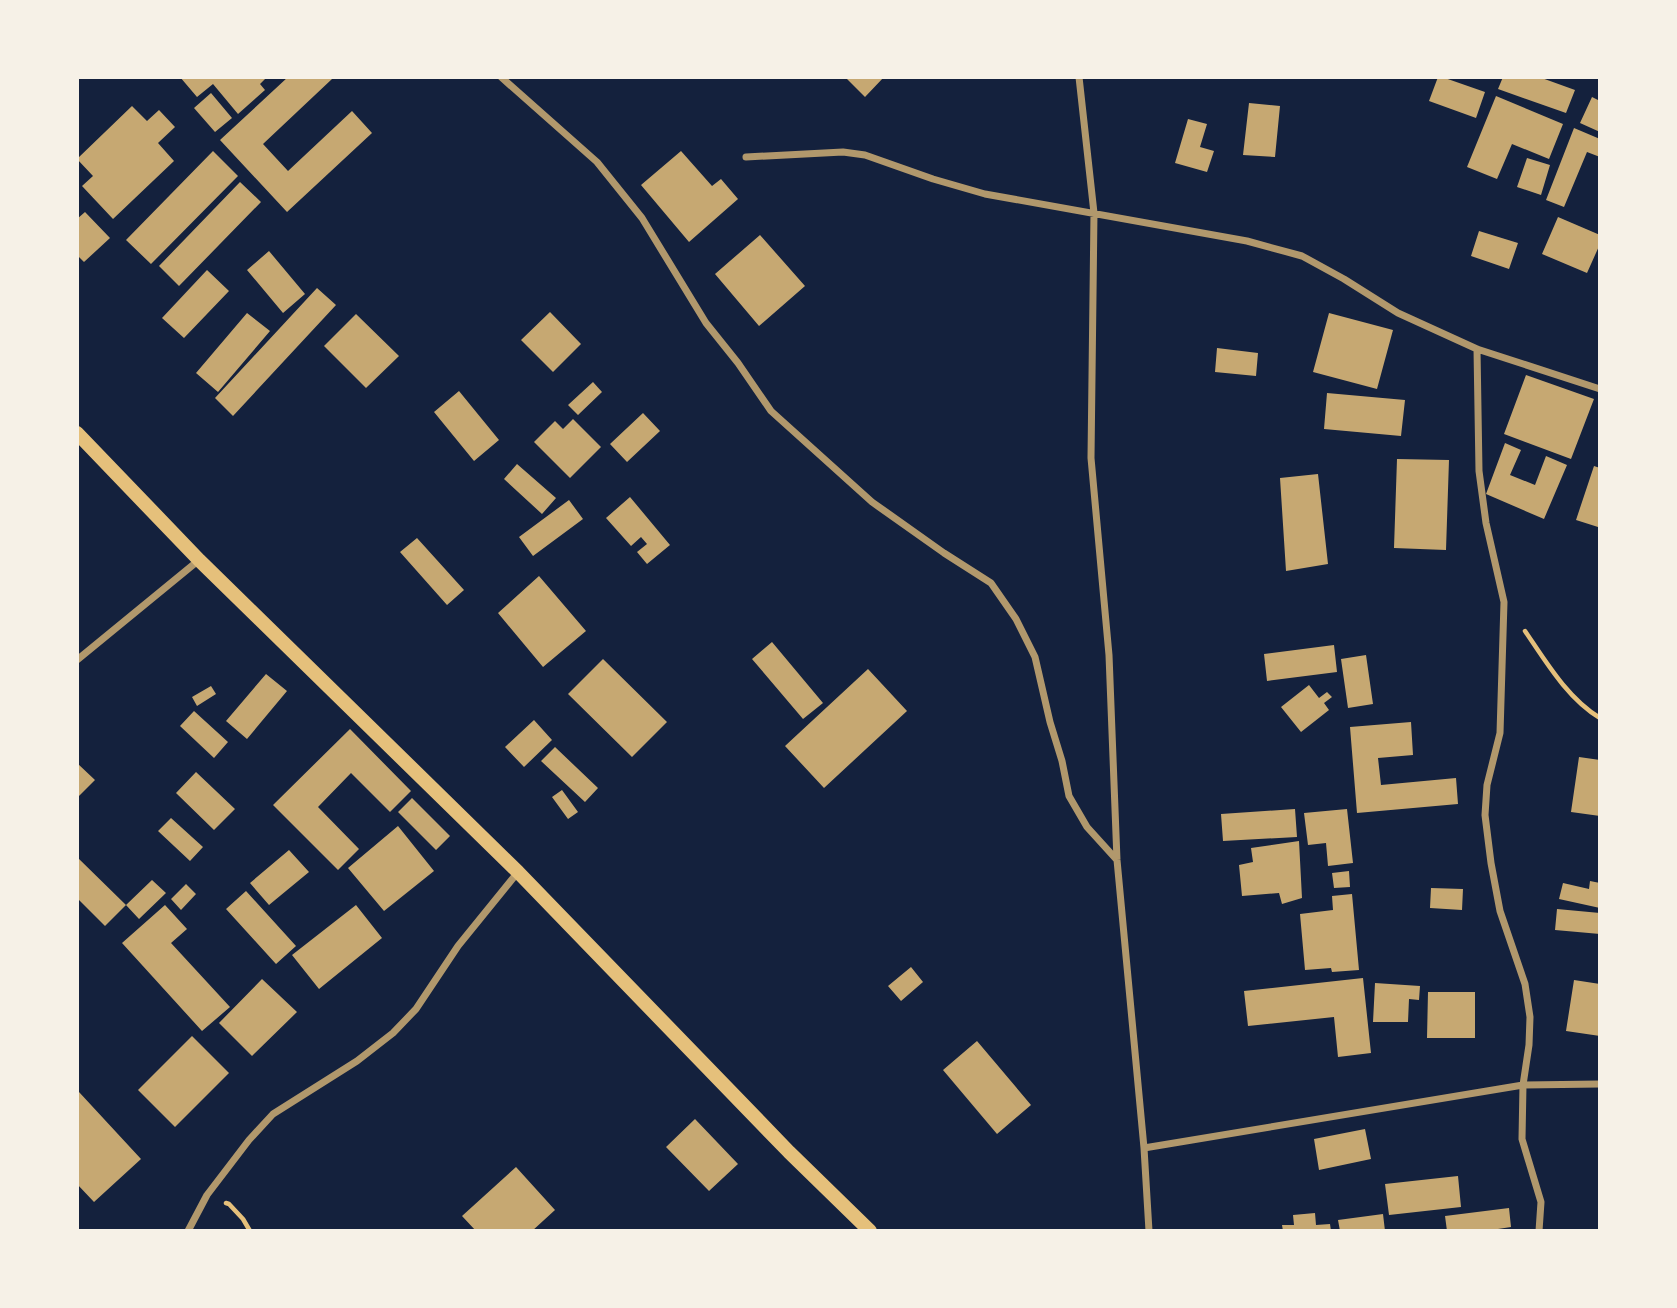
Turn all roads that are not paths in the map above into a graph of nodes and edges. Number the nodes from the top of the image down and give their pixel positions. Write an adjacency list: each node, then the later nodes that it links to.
1 (500, 77): 10 (street)
2 (1079, 77): 4 (street)
3 (746, 157): 4 (street)
4 (1094, 213): 5 (street); 10 (street)
5 (1477, 348): 6 (street); 13 (street)
6 (1600, 388)
7 (77, 433): 8 (main road)
8 (199, 560): 9 (street); 11 (main road)
9 (77, 660)
10 (1117, 860): 14 (street)
11 (518, 872): 15 (street); 16 (main road)
12 (1600, 1084): 13 (street)
13 (1522, 1085): 14 (street); 18 (street)
14 (1144, 1148): 17 (street)
15 (188, 1231)
16 (870, 1231)
17 (1149, 1231)
18 (1539, 1231)

